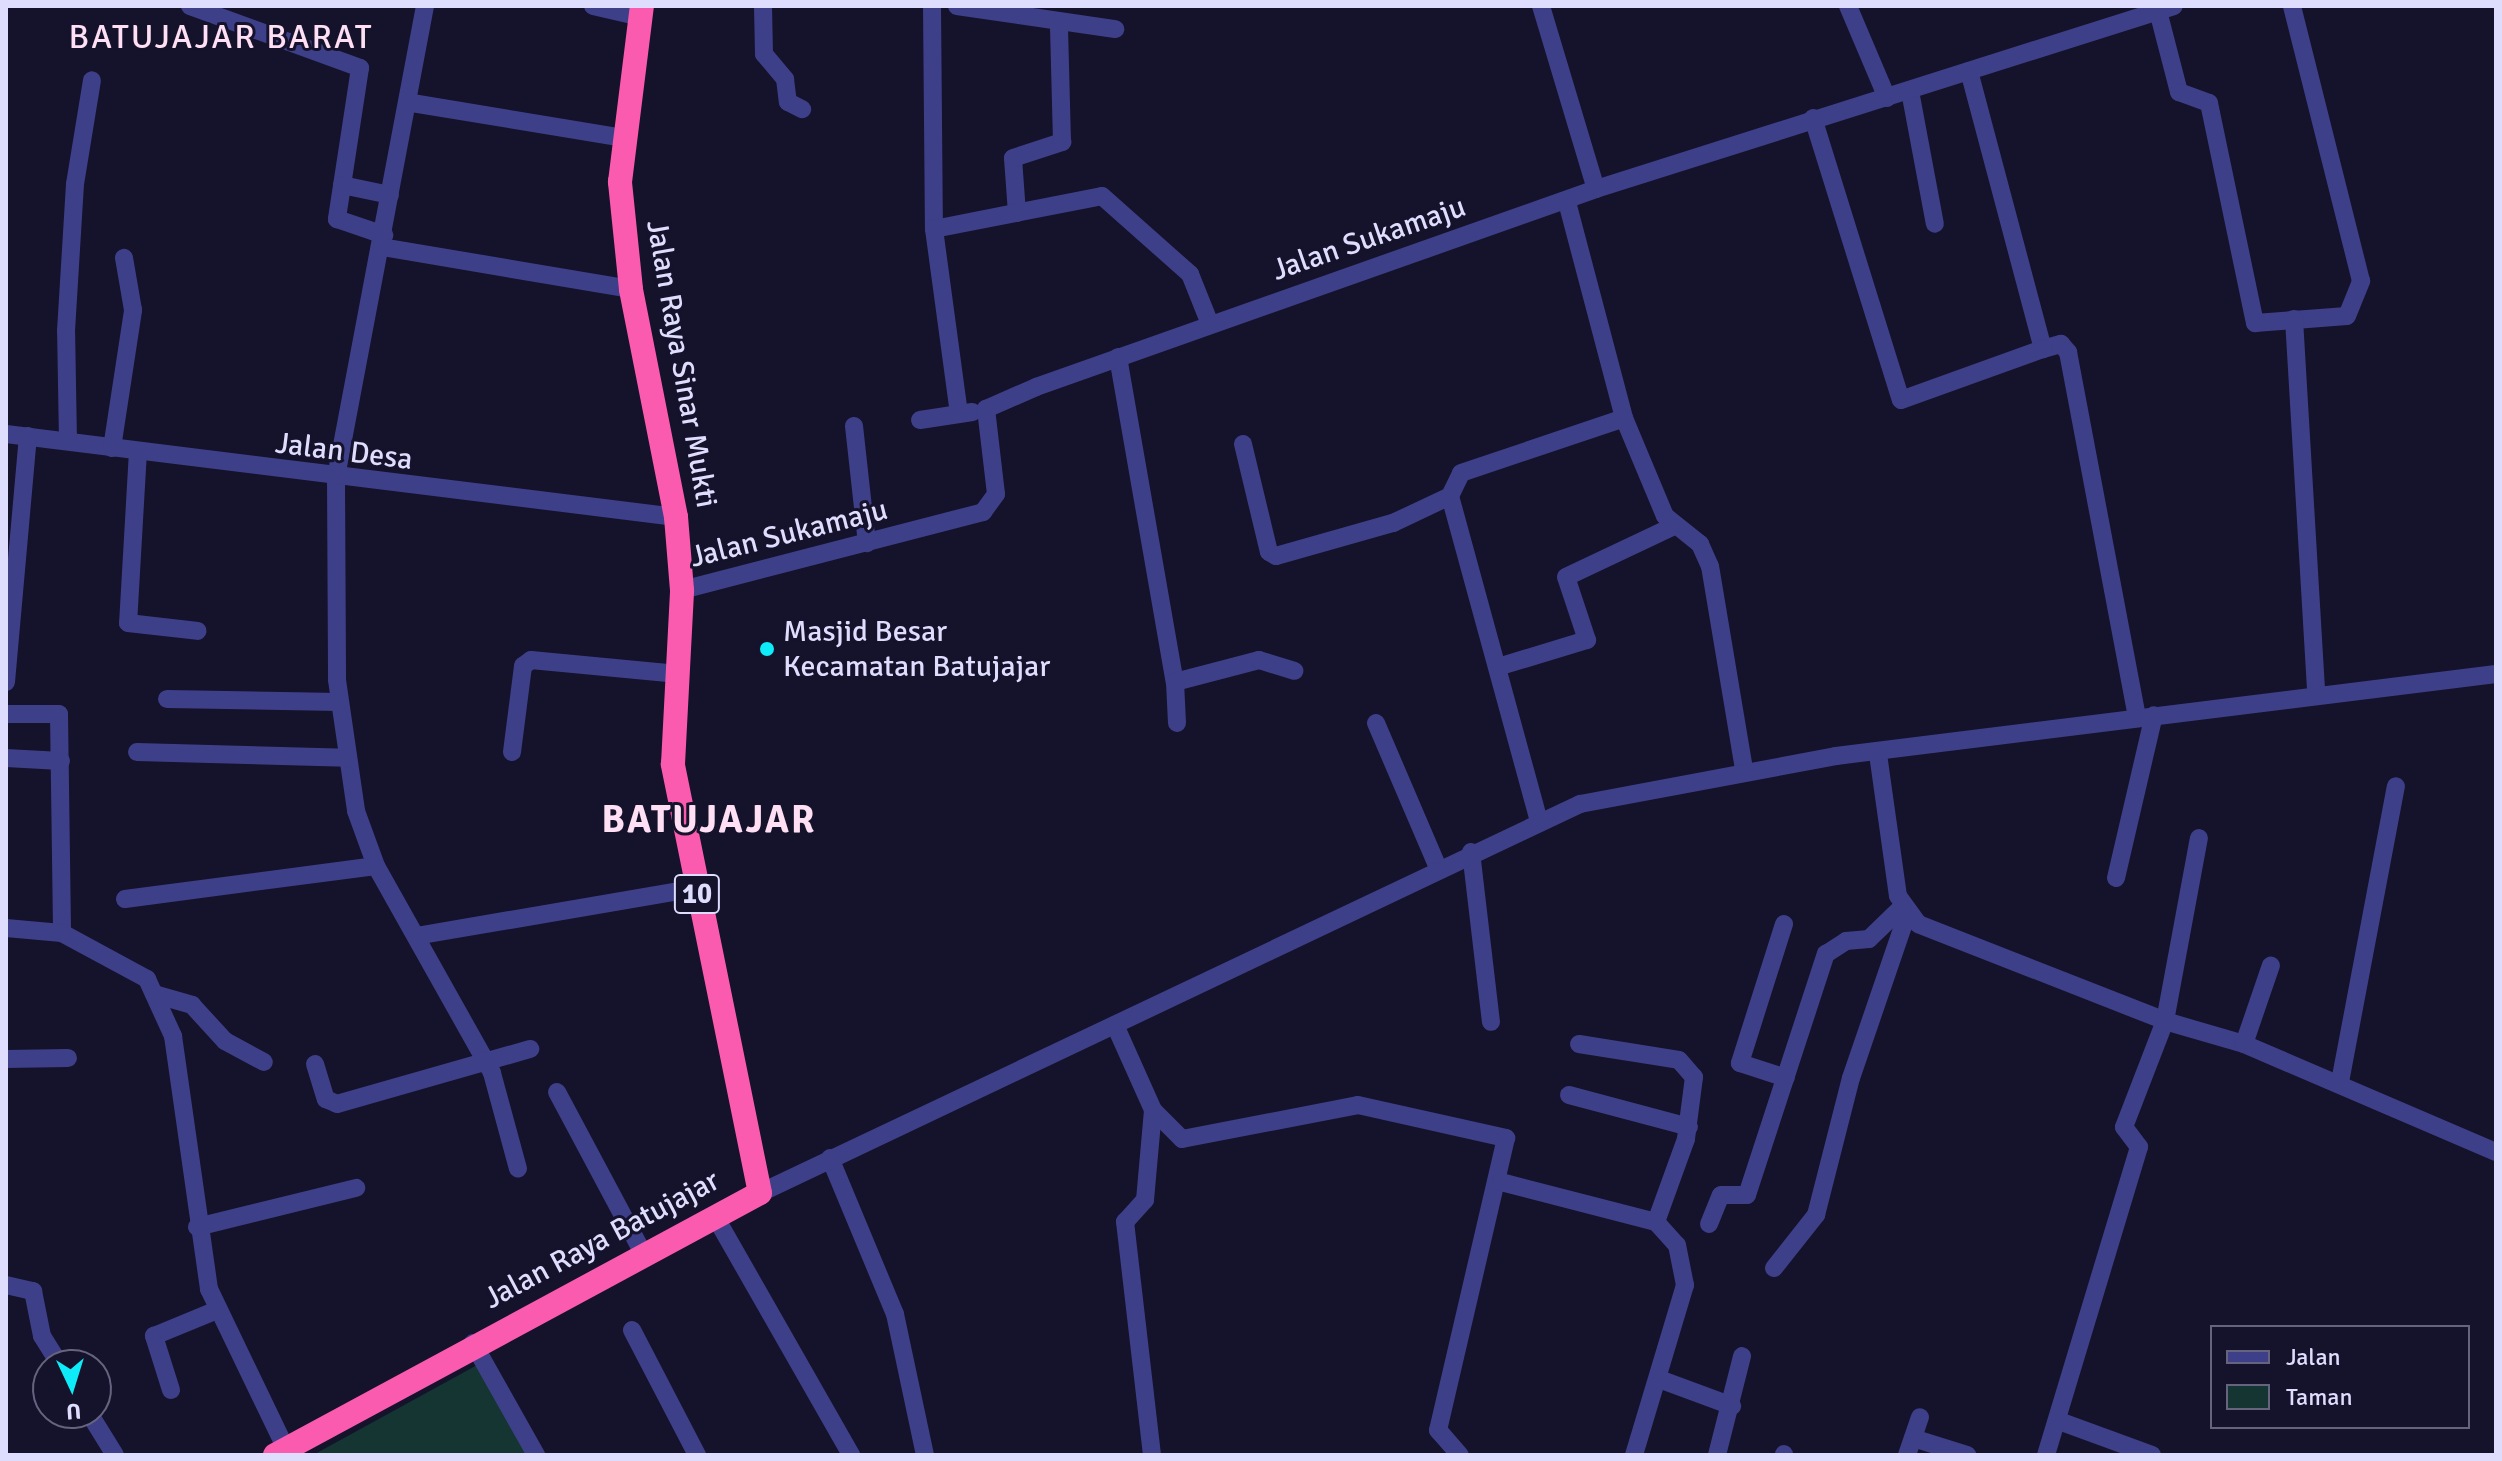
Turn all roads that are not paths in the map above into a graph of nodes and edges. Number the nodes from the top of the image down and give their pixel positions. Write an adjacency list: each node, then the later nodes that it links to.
1 (190, 6): 22 (street)
2 (425, 6): 18 (street)
3 (593, 6): 11 (street)
4 (763, 6): 19 (street)
5 (932, 6): 28 (street)
6 (957, 6): 12 (street)
7 (1541, 6): 23 (street)
8 (1848, 6): 17 (street)
9 (2292, 6): 32 (street)
10 (2166, 9): 14 (street, Jalan Sukamaju); 32 (street)
11 (642, 12): 21 (highway, Jalan Raya Sinar Mukti / 10)
12 (1059, 25): 13 (street); 26 (street)
13 (1115, 29)
14 (1969, 71): 16 (street, Jalan Sukamaju); 34 (street)
15 (92, 80): 43 (street)
16 (1910, 91): 17 (street, Jalan Sukamaju); 27 (street)
17 (1887, 98): 20 (street, Jalan Sukamaju)
18 (412, 103): 21 (street); 24 (street)
19 (802, 109)
20 (1813, 118): 23 (street, Jalan Sukamaju); 34 (street)
21 (623, 138): 31 (highway, Jalan Raya Sinar Mukti / 10)
22 (342, 185): 24 (street); 29 (street)
23 (1596, 189): 25 (street, Jalan Sukamaju)
24 (390, 195): 29 (street)
25 (1567, 202): 33 (street, Jalan Sukamaju); 38 (street)
26 (1017, 213): 28 (street); 33 (street)
27 (1935, 224)
28 (934, 229): 37 (street)
29 (383, 241): 31 (street); 47 (street)
30 (124, 258): 45 (street)
31 (631, 289): 49 (highway, Jalan Raya Sinar Mukti / 10)
32 (2294, 319): 60 (street)
33 (1210, 324): 35 (street, Jalan Sukamaju)
34 (2043, 349): 64 (street)
35 (1118, 357): 36 (street, Jalan Sukamaju); 59 (street)
36 (986, 409): 37 (street); 51 (street, Jalan Sukamaju)
37 (959, 413): 39 (street)
38 (1624, 418): 48 (street); 50 (street)
39 (920, 420)
40 (854, 426): 51 (street)
41 (6, 434): 42 (street, Jalan Desa)
42 (28, 436): 43 (street, Jalan Desa); 58 (street)
43 (68, 441): 45 (street, Jalan Desa)
44 (1243, 444): 48 (street)
45 (112, 448): 46 (street, Jalan Desa)
46 (138, 451): 47 (street, Jalan Desa); 53 (street)
47 (336, 479): 49 (street, Jalan Desa); 62 (street)
48 (1450, 496): 54 (street)
49 (676, 517): 52 (highway, Jalan Raya Sinar Mukti / 10)
50 (1672, 527): 54 (street); 73 (street)
51 (867, 543): 52 (street, Jalan Sukamaju)
52 (682, 590): 56 (highway, Jalan Raya Batujajar / 10)
53 (198, 631)
54 (1501, 666): 75 (street)
55 (1294, 671): 59 (street)
56 (678, 674): 68 (street); 81 (highway, Jalan Raya Batujajar / 10)
57 (2496, 674): 60 (street)
58 (6, 682)
59 (1175, 682): 65 (street)
60 (2316, 694): 64 (street)
61 (167, 699): 62 (street)
62 (339, 702): 71 (street)
63 (6, 714): 72 (street)
64 (2145, 717): 69 (street); 80 (street)
65 (1177, 723)
66 (1376, 723): 79 (street)
67 (137, 752): 71 (street)
68 (512, 752)
69 (1878, 754): 73 (street); 83 (street)
70 (6, 758): 72 (street)
71 (346, 758): 78 (street)
72 (61, 761): 86 (street)
73 (1744, 770): 75 (street)
74 (2396, 786): 102 (street)
75 (1539, 821): 77 (street)
76 (2199, 838): 90 (street)
77 (1471, 852): 79 (street); 91 (street)
78 (376, 866): 82 (street); 87 (street)
79 (1438, 868): 92 (street)
80 (2116, 878)
81 (696, 888): 87 (street); 112 (highway, Jalan Raya Batujajar / 10)
82 (125, 899)
83 (1904, 912): 90 (street); 101 (street); 118 (street)
84 (1784, 924): 101 (street)
85 (6, 928): 86 (street)
86 (62, 933): 89 (street)
87 (416, 936): 100 (street)
88 (2271, 965): 94 (street)
89 (154, 994): 98 (street); 116 (street)
90 (2165, 1021): 94 (street); 129 (street)
91 (1491, 1022)
92 (1115, 1025): 105 (street); 108 (street)
93 (1579, 1044): 106 (street)
94 (2244, 1044): 102 (street)
95 (530, 1049): 100 (street)
96 (68, 1058): 97 (street)
97 (6, 1059)
98 (264, 1062)
99 (315, 1064): 100 (street)
100 (485, 1065): 109 (street)
101 (1786, 1078): 115 (street)
102 (2340, 1082): 107 (street)
103 (557, 1092): 117 (street)
104 (1569, 1095): 106 (street)
105 (1153, 1110): 110 (street); 133 (street)
106 (1689, 1127): 114 (street)
107 (2496, 1152)
108 (830, 1158): 112 (street); 138 (street)
109 (518, 1169)
110 (1501, 1182): 114 (street); 139 (street)
111 (356, 1188): 116 (street)
112 (760, 1193): 113 (highway, Jalan Raya Batujajar)
113 (716, 1218): 117 (highway, Jalan Raya Batujajar); 137 (street)
114 (1656, 1222): 125 (street)
115 (1709, 1224)
116 (197, 1227): 120 (street)
117 (644, 1255): 122 (highway, Jalan Raya Batujajar)
118 (1774, 1268)
119 (6, 1285): 123 (street)
120 (217, 1310): 126 (street); 132 (street)
121 (632, 1330): 136 (street)
122 (473, 1343): 132 (highway, Jalan Raya Batujajar); 135 (street)
123 (50, 1349)
124 (1742, 1356): 127 (street)
125 (1659, 1379): 127 (street); 140 (street)
126 (171, 1390)
127 (1732, 1406): 141 (street)
128 (1920, 1417): 131 (street)
129 (2059, 1421): 143 (street); 144 (street)
130 (99, 1429): 134 (street)
131 (1910, 1446): 142 (street)
132 (280, 1452)
133 (1159, 1453)
134 (115, 1455)
135 (536, 1455)
136 (697, 1455)
137 (851, 1455)
138 (925, 1455)
139 (1460, 1455)
140 (1634, 1455)
141 (1717, 1455)
142 (1967, 1455)
143 (2046, 1455)
144 (2152, 1455)

